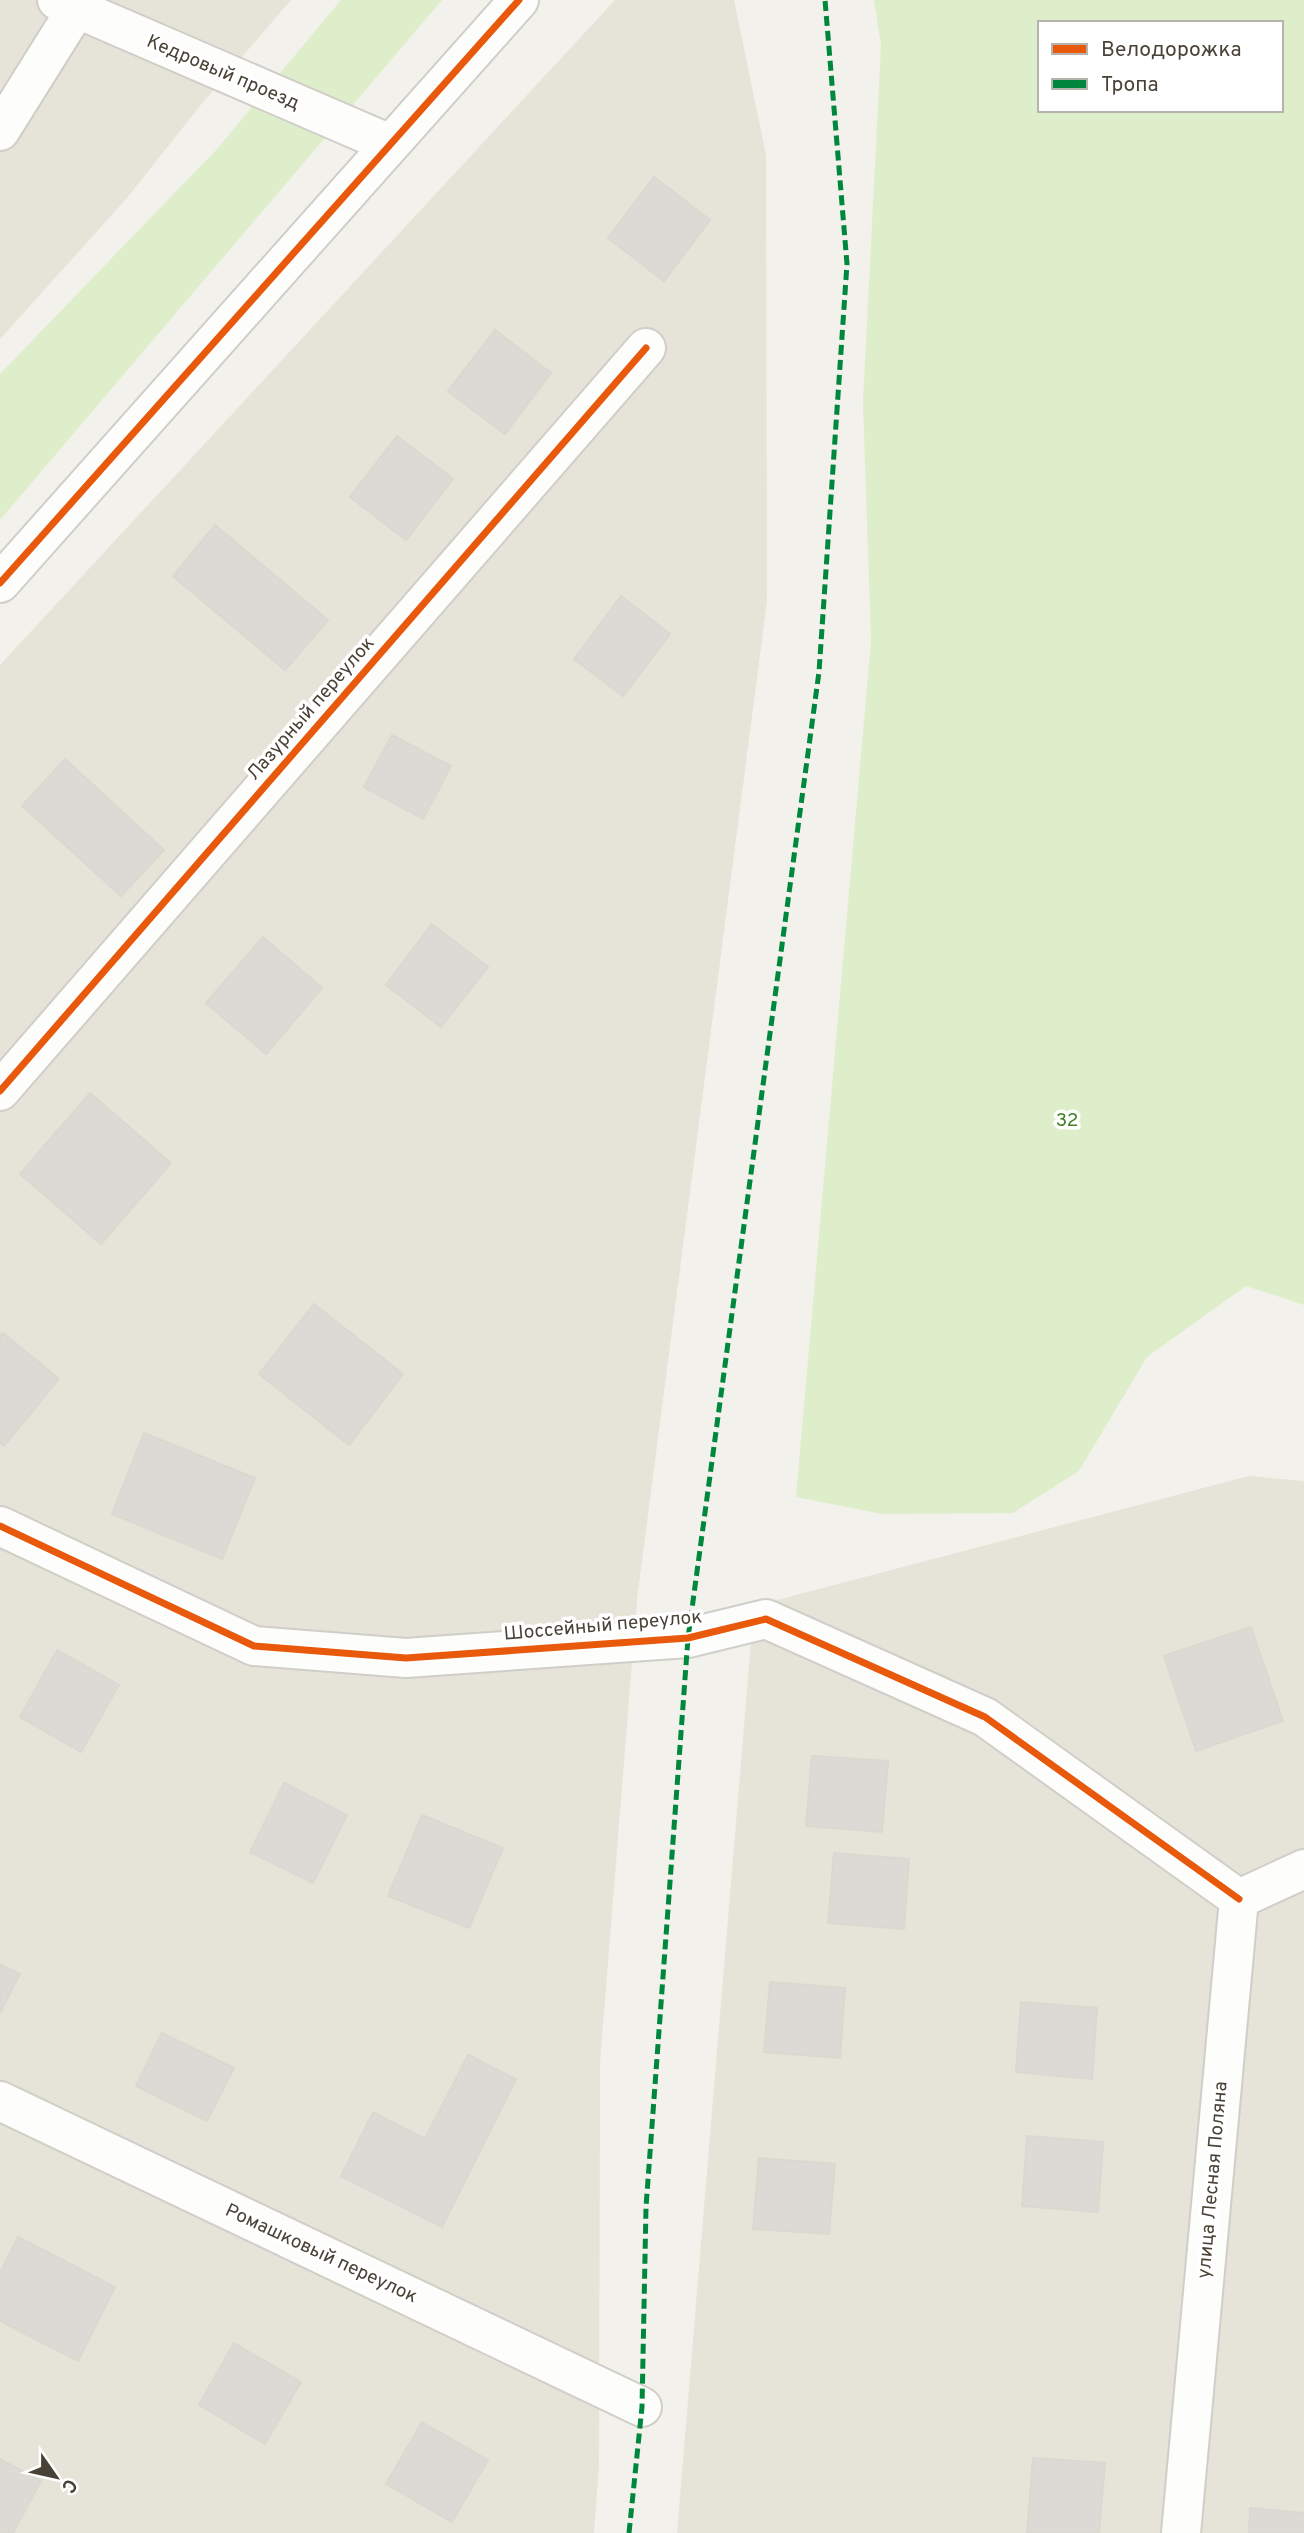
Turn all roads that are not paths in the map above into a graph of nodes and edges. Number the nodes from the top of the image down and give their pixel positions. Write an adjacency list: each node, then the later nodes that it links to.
1 (519, 0): 4 (street)
2 (72, 3): 3 (street); 4 (street, Кедровый проезд)
3 (0, 131)
4 (390, 144): 6 (street)
5 (646, 348): 7 (street, Лазурный переулок)
6 (0, 583)
7 (0, 1091)
8 (0, 1526): 10 (street, Шоссейный переулок)
9 (1304, 1869): 10 (street)
10 (1239, 1899): 13 (street, улица Лесная Поляна)
11 (0, 2101): 12 (street, Ромашковый переулок)
12 (642, 2407)
13 (1181, 2533)

